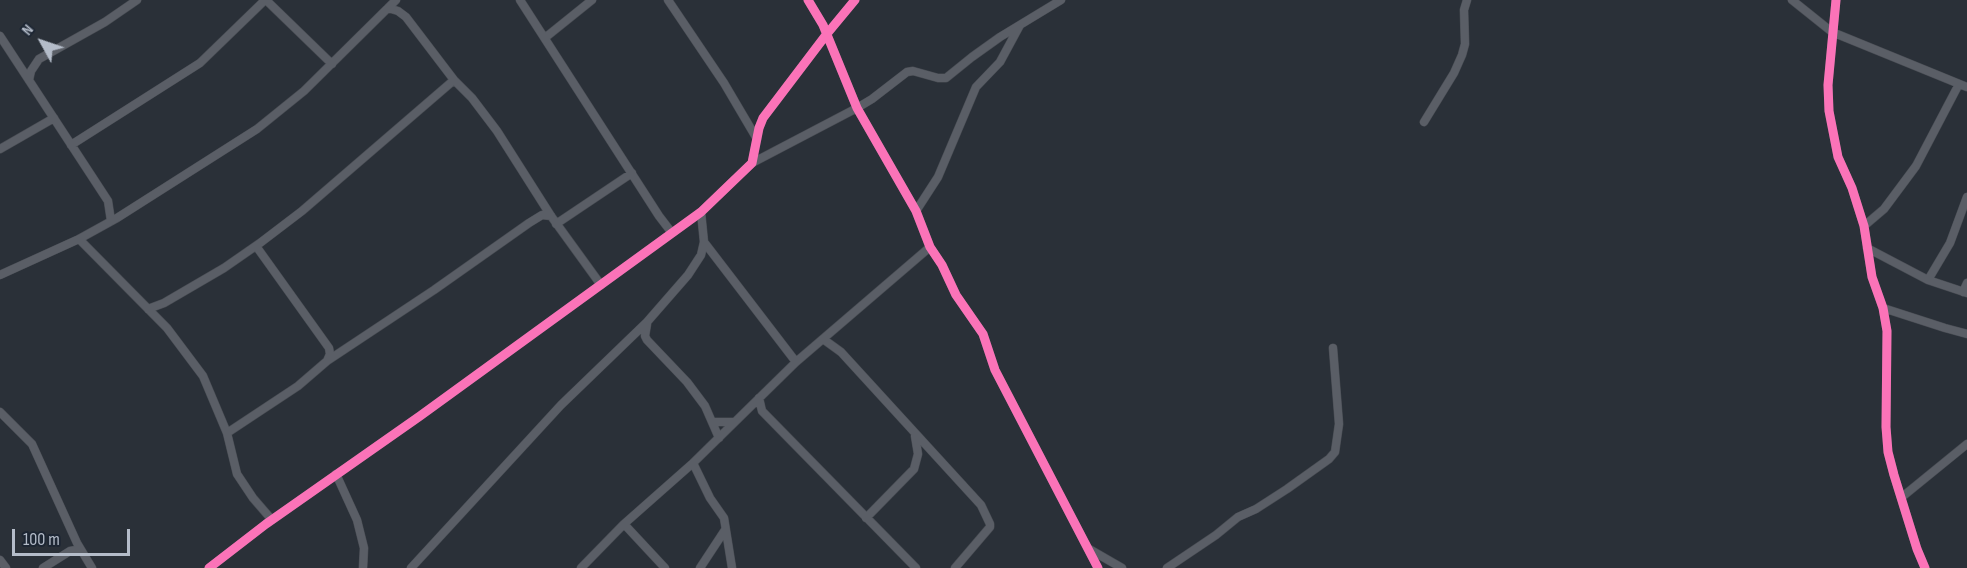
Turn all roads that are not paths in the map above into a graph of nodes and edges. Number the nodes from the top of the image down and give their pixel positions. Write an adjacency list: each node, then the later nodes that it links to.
1 (137, 0): 20 (street)
2 (266, 0): 19 (street); 27 (street)
3 (396, 0): 13 (street)
4 (520, 0): 18 (street)
5 (592, 0): 18 (street)
6 (668, 0): 26 (street)
7 (808, 0): 16 (street)
8 (855, 0): 16 (street)
9 (1061, 0): 14 (street)
10 (1467, 0): 25 (street)
11 (1792, 0): 15 (street)
12 (1836, 0): 15 (street)
13 (388, 8): 19 (street); 21 (street)
14 (1021, 24): 23 (street); 32 (street)
15 (1832, 32): 22 (street); 37 (street)
16 (826, 35): 23 (street); 26 (street)
17 (0, 36): 20 (street)
18 (546, 37): 30 (street)
19 (332, 64): 35 (street)
20 (29, 80): 24 (street)
21 (454, 80): 34 (street); 41 (street)
22 (1963, 85): 37 (street)
23 (857, 108): 29 (street); 32 (street)
24 (54, 118): 27 (street); 28 (street)
25 (1424, 122)
26 (757, 139): 29 (street)
27 (71, 145): 35 (street)
28 (0, 149)
29 (752, 163): 33 (street)
30 (632, 173): 36 (street); 38 (street)
31 (1967, 197): 45 (street)
32 (916, 211): 42 (street)
33 (701, 212): 38 (street); 40 (street)
34 (551, 216): 36 (street); 55 (street)
35 (111, 221): 39 (street)
36 (556, 224): 47 (street)
37 (1864, 226): 43 (street)
38 (672, 233): 47 (street)
39 (79, 239): 44 (street); 50 (street)
40 (704, 243): 51 (street); 56 (street)
41 (255, 246): 50 (street); 55 (street)
42 (930, 247): 53 (street); 75 (street)
43 (1867, 248): 45 (street); 49 (street)
44 (0, 275)
45 (1928, 280): 48 (street)
46 (1967, 283): 48 (street)
47 (601, 285): 68 (street)
48 (1965, 292)
49 (1883, 308): 52 (street); 69 (street)
50 (148, 309): 64 (street)
51 (647, 322): 61 (street); 86 (street)
52 (1967, 334)
53 (823, 339): 56 (street); 63 (street)
54 (1333, 348): 78 (street)
55 (327, 361): 64 (street)
56 (796, 362): 57 (street)
57 (759, 398): 58 (street); 59 (street)
58 (748, 408): 59 (street); 62 (street)
59 (762, 411): 70 (street)
60 (0, 412): 74 (street)
61 (713, 422): 62 (street); 65 (street)
62 (734, 422): 65 (street)
63 (913, 432): 70 (street); 91 (street)
64 (227, 433): 71 (street)
65 (718, 438): 67 (street)
66 (1967, 444): 69 (street)
67 (693, 463): 72 (street); 73 (street)
68 (336, 474): 71 (street); 85 (street)
69 (1902, 497): 96 (street)
70 (866, 518): 80 (street)
71 (272, 520): 84 (street)
72 (624, 524): 87 (street); 88 (street)
73 (725, 530): 89 (street); 90 (street)
74 (72, 532): 76 (street); 77 (street)
75 (1088, 548): 92 (street); 93 (street)
76 (82, 552): 77 (street); 83 (street)
77 (63, 554): 82 (street)
78 (1181, 559): 94 (street); 95 (street)
79 (0, 560): 81 (street)
80 (915, 567)
81 (6, 568)
82 (43, 568)
83 (92, 568)
84 (209, 568)
85 (363, 568)
86 (411, 568)
87 (581, 568)
88 (664, 568)
89 (700, 568)
90 (732, 568)
91 (956, 568)
92 (1098, 568)
93 (1122, 568)
94 (1167, 568)
95 (1185, 568)
96 (1925, 568)

